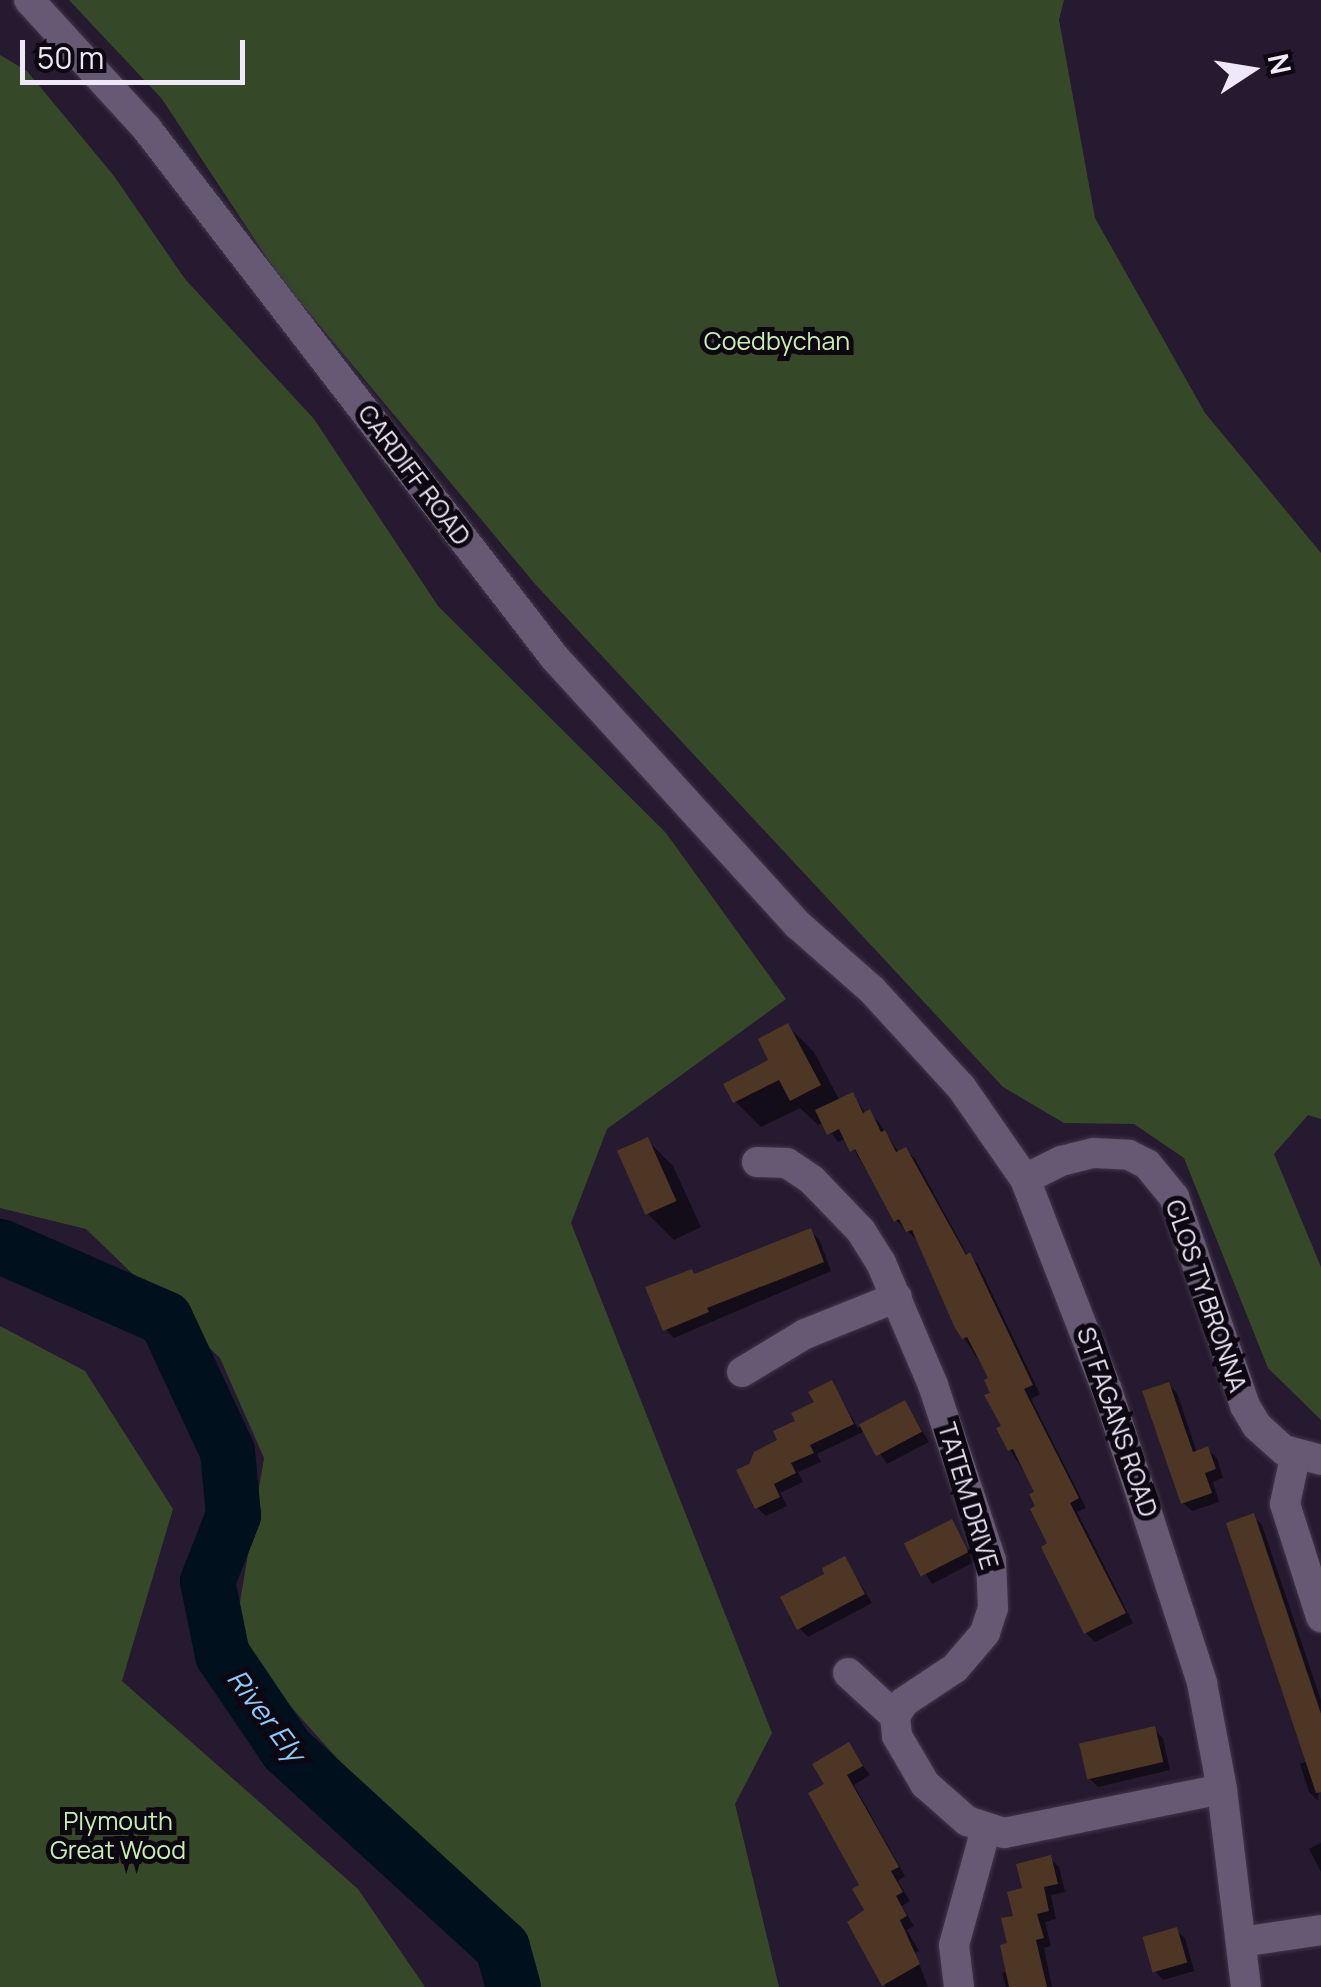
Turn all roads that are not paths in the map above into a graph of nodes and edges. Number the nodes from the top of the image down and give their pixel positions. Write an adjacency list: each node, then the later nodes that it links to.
1 (29, 0): 2 (street, CARDIFF ROAD)
2 (815, 936): 4 (street, ST FAGANS ROAD)
3 (757, 1162): 5 (street, TATEM DRIVE)
4 (1025, 1179): 7 (street, CLOS TY BRONNA); 11 (street, ST FAGANS ROAD)
5 (897, 1297): 6 (street); 10 (street, TATEM DRIVE)
6 (742, 1372)
7 (1308, 1458): 8 (street)
8 (1321, 1618)
9 (848, 1673): 10 (street)
10 (895, 1716): 12 (street)
11 (1222, 1789): 12 (street); 14 (street, ST FAGANS ROAD)
12 (986, 1830): 15 (street)
13 (1321, 1930): 14 (street)
14 (1241, 1942): 16 (street, ST FAGANS ROAD)
15 (959, 1987)
16 (1246, 1987)

